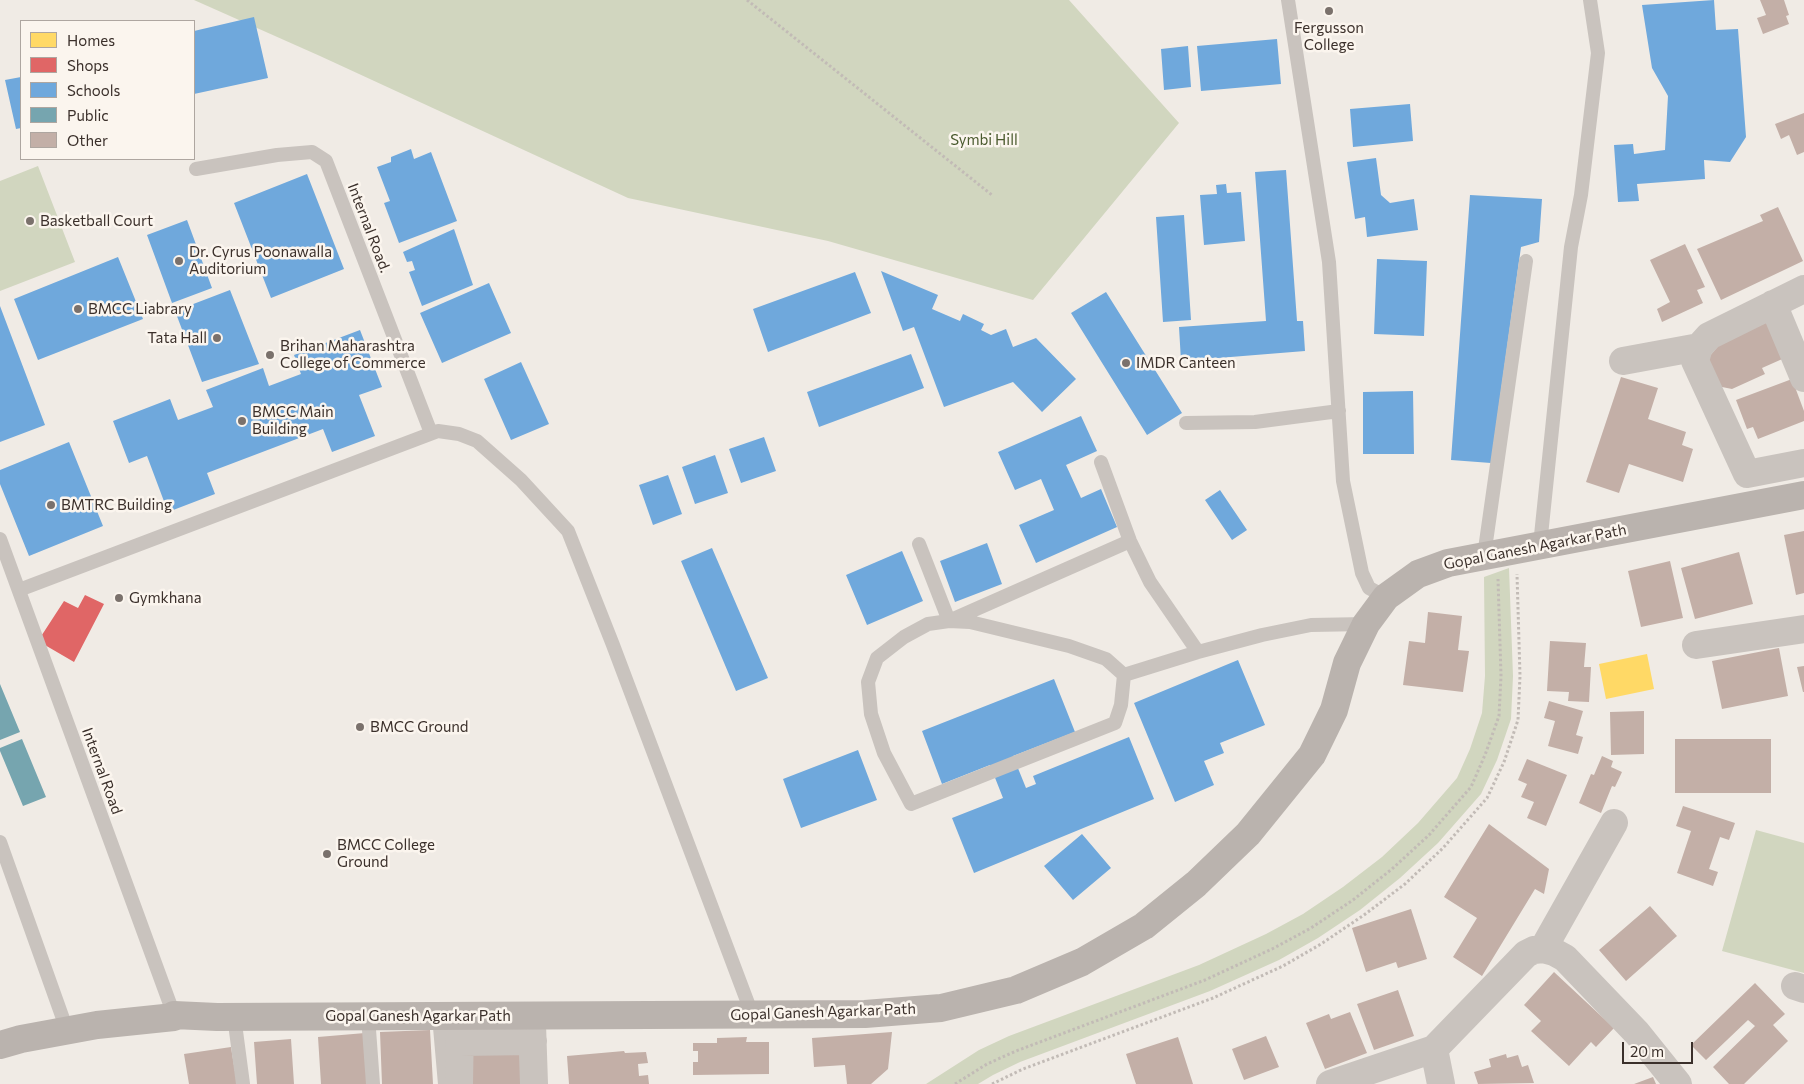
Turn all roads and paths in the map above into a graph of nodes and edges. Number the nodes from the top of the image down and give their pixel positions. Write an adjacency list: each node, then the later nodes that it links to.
1 (747, 0): 5 (path)
2 (1288, 0): 12 (lane)
3 (1590, 0): 21 (lane)
4 (196, 169): 14 (lane, Internal Road.)
5 (992, 195)
6 (1526, 261): 22 (lane)
7 (1804, 289): 8 (street)
8 (1773, 304): 9 (street); 11 (street)
9 (1699, 348): 10 (street); 16 (street)
10 (1623, 361)
11 (1804, 378)
12 (1338, 411): 13 (lane); 24 (lane)
13 (1186, 423)
14 (431, 433): 23 (lane); 34 (lane)
15 (1101, 462): 19 (lane)
16 (1804, 463)
17 (1804, 495): 21 (street, Gopal Ganesh Agarkar Path)
18 (0, 539): 23 (lane, Internal Road)
19 (1130, 541): 25 (lane); 29 (lane)
20 (919, 544): 25 (lane)
21 (1540, 545): 22 (street, Gopal Ganesh Agarkar Path)
22 (1494, 554): 24 (street, Gopal Ganesh Agarkar Path); 48 (path); 49 (path)
23 (19, 590): 35 (lane, Internal Road)
24 (1386, 597): 26 (street, Gopal Ganesh Agarkar Path)
25 (949, 621): 30 (lane); 30 (lane)
26 (1366, 624): 29 (lane); 34 (street, Gopal Ganesh Agarkar Path)
27 (1804, 629): 28 (street)
28 (1696, 644)
29 (1198, 652): 30 (lane)
30 (1124, 675)
31 (1614, 823): 33 (street)
32 (0, 842): 40 (lane)
33 (1543, 949): 42 (street); 52 (street)
34 (752, 1014): 39 (street, Gopal Ganesh Agarkar Path)
35 (174, 1015): 36 (street, Gopal Ganesh Agarkar Path); 40 (street, Gopal Ganesh Agarkar Path)
36 (234, 1016): 37 (street, Gopal Ganesh Agarkar Path); 43 (lane)
37 (368, 1016): 38 (street, Gopal Ganesh Agarkar Path); 44 (lane)
38 (453, 1024): 39 (street, Gopal Ganesh Agarkar Path); 45 (lane); 46 (street)
39 (532, 1028): 47 (street)
40 (67, 1030): 41 (street, Gopal Ganesh Agarkar Path)
41 (0, 1045)
42 (1434, 1049): 50 (street); 51 (street)
43 (243, 1084)
44 (374, 1084)
45 (445, 1084)
46 (459, 1084)
47 (534, 1084)
48 (955, 1084)
49 (992, 1084)
50 (1330, 1084)
51 (1440, 1084)
52 (1678, 1084)

